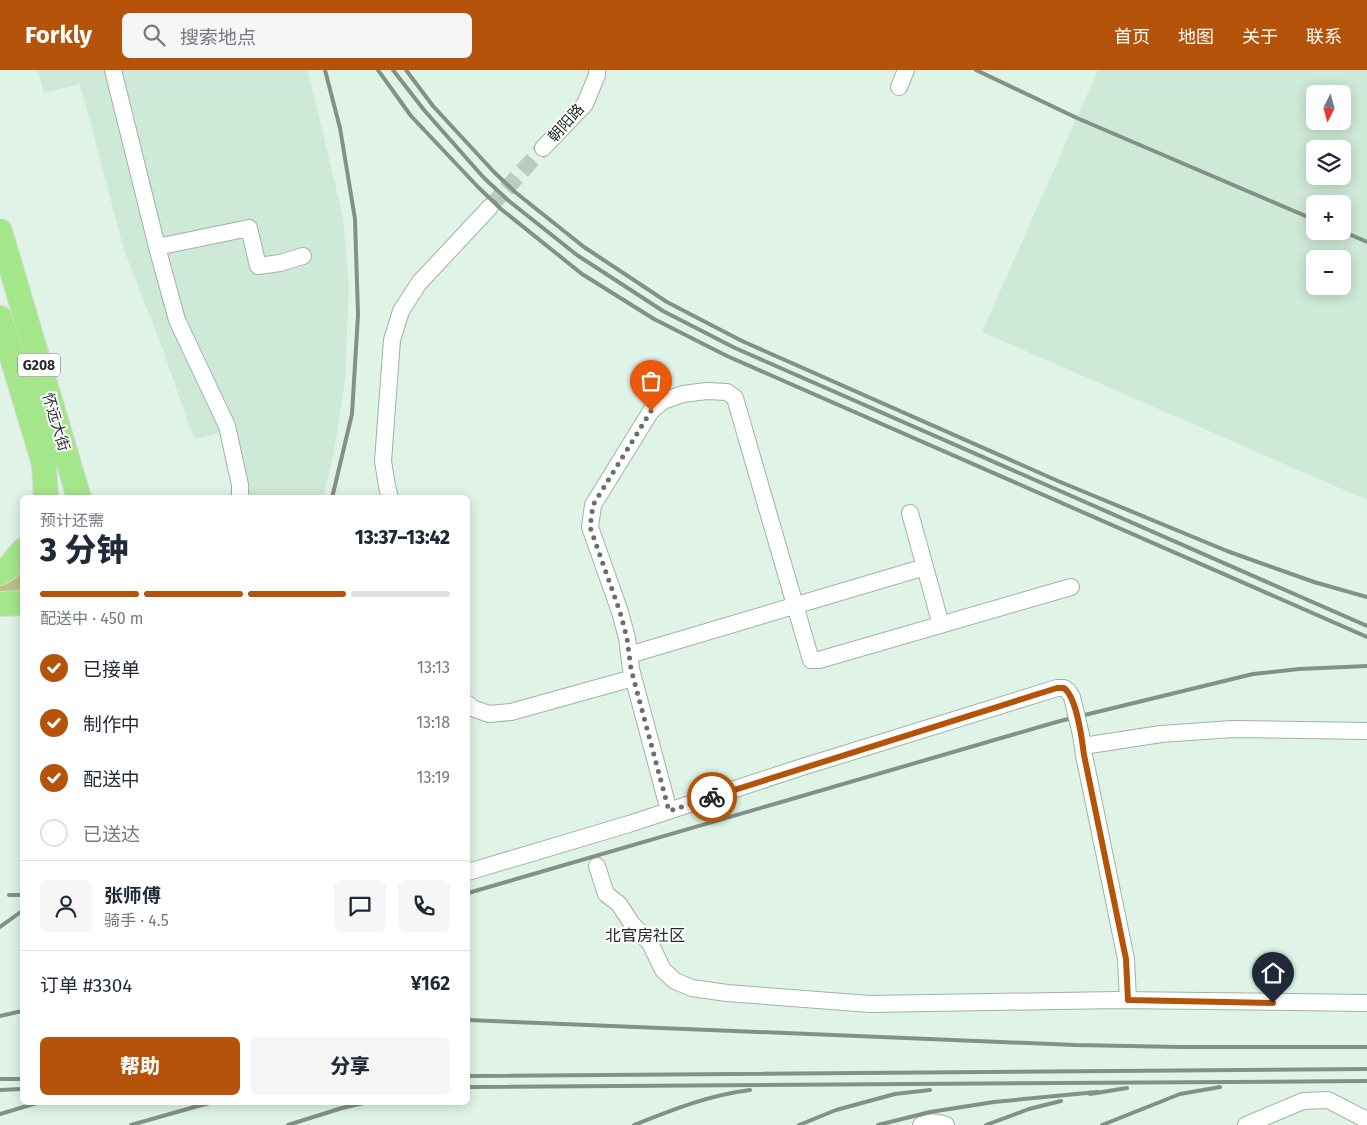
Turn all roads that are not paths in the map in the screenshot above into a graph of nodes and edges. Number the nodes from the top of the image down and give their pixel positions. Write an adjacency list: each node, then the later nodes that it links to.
1 (113, 70): 8 (street)
2 (597, 70): 5 (street, 朝阳路)
3 (906, 70): 4 (street)
4 (899, 87)
5 (544, 148)
6 (490, 207): 14 (street)
7 (0, 232): 12 (highway, 怀远大街 / G208)
8 (157, 247): 9 (street); 13 (street)
9 (303, 256)
10 (0, 318): 11 (highway, 怀远大街 / G208)
11 (46, 495)
12 (78, 495)
13 (240, 495)
14 (389, 495)
15 (910, 513): 17 (street)
16 (20, 554): 18 (highway)
17 (925, 567): 22 (street); 23 (street)
18 (0, 573)
19 (1072, 587): 23 (street)
20 (20, 603): 21 (highway)
21 (0, 604)
22 (795, 605): 23 (street); 24 (street); 24 (street)
23 (941, 625)
24 (629, 654): 25 (street)
25 (633, 678): 26 (street); 29 (street)
26 (470, 706)
27 (1367, 731): 28 (street)
28 (1082, 740): 29 (street, bridge); 32 (street)
29 (669, 811): 31 (street)
30 (597, 866): 32 (street)
31 (470, 871)
32 (1128, 1000): 33 (street)
33 (1367, 1004)
34 (1367, 1120): 37 (street)
35 (921, 1125): 36 (street)
36 (946, 1125)
37 (1246, 1125)

